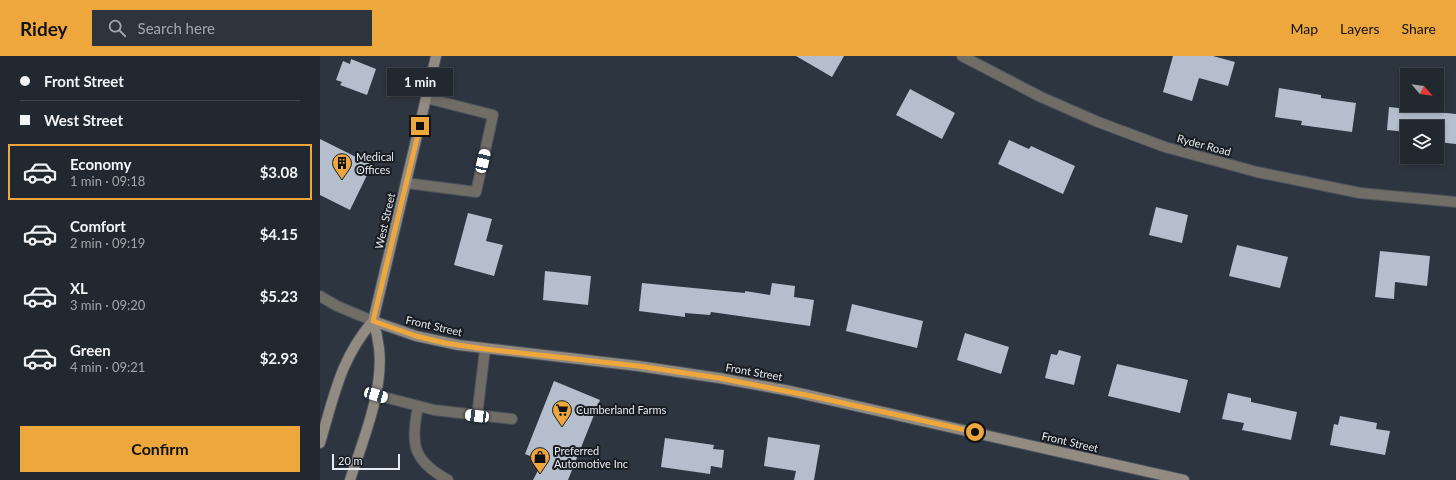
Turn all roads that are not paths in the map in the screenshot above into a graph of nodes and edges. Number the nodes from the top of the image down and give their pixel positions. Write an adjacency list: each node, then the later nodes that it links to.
1 (436, 56): 3 (street, West Street)
2 (962, 56): 5 (street, Ryder Road)
3 (426, 98): 4 (street, West Street); 4 (street)
4 (406, 183): 7 (street, West Street)
5 (1456, 202)
6 (320, 296): 7 (street, Front Street)
7 (373, 321): 8 (street, Front Street); 9 (street); 13 (street)
8 (485, 349): 11 (street); 16 (street, Front Street)
9 (376, 395): 10 (street); 14 (street)
10 (418, 407): 11 (street); 15 (street)
11 (477, 416): 12 (street)
12 (512, 419)
13 (320, 443)
14 (350, 480)
15 (448, 480)
16 (1184, 480)

